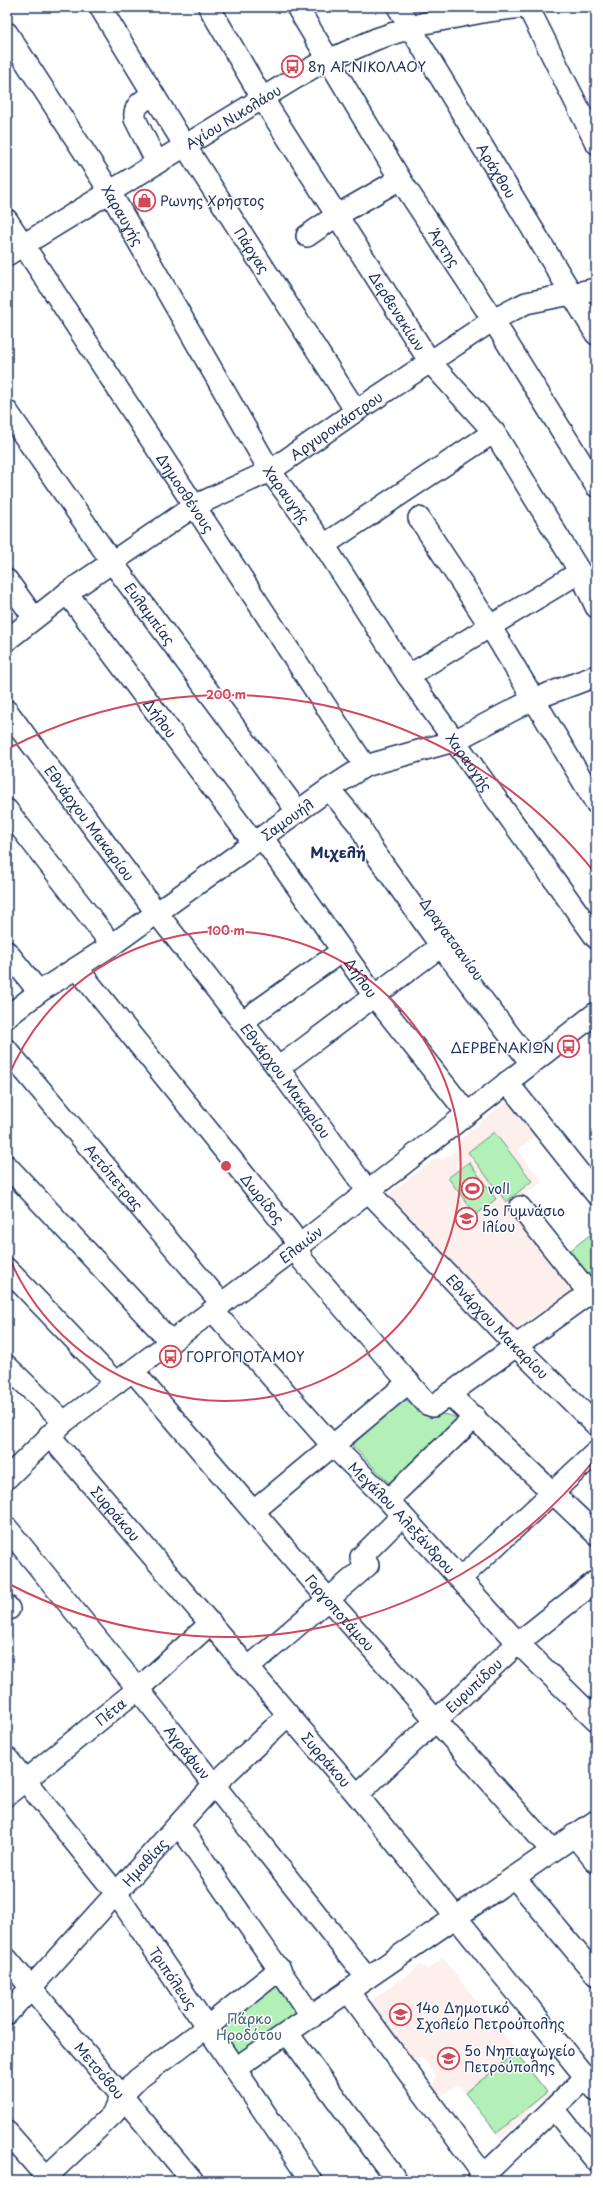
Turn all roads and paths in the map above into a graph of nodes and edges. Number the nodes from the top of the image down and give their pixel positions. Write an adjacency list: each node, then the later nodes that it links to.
1 (100, 7): 10 (street, Πάργας)
2 (208, 7): 11 (street, Δερβενακίων)
3 (297, 7): 9 (street, Άρτης)
4 (398, 7): 7 (street, Αράχθου)
5 (523, 7): 7 (street, Αγίου Νικολάου)
6 (528, 7): 12 (street)
7 (409, 28): 9 (street, Αγίου Νικολάου); 23 (street, Αράχθου)
8 (7, 33): 17 (street, Χαραυγής)
9 (328, 60): 11 (street, Αγίου Νικολάου); 16 (street, Άρτης)
10 (153, 94): 14 (street, Πάργας); 15 (street)
11 (262, 98): 14 (street, Αγίου Νικολάου); 18 (street, Δερβενακίων)
12 (589, 111): 13 (street)
13 (596, 143)
14 (185, 145): 15 (street, Αγίου Νικολάου); 28 (street, Πάργας)
15 (157, 163): 17 (street, Αγίου Νικολάου)
16 (400, 179): 18 (street); 24 (street, Άρτης)
17 (110, 192): 21 (street, Αγίου Νικολάου); 30 (street, Χαραυγής)
18 (336, 216): 20 (street); 26 (street, Δερβενακίων)
19 (7, 220): 21 (street, Δημοσθένους)
20 (307, 236)
21 (15, 250): 32 (street, Δημοσθένους)
22 (596, 289): 23 (street, Αργυροκάστρου)
23 (571, 294): 24 (street, Αργυροκάστρου); 25 (street, Αράχθου)
24 (493, 320): 26 (street, Αργυροκάστρου); 31 (street, Άρτης)
25 (596, 334)
26 (430, 362): 28 (street, Αργυροκάστρου); 29 (street, Δερβενακίων)
27 (7, 411): 35 (street, Ευλαμπίας)
28 (356, 411): 30 (street, Αργυροκάστρου)
29 (494, 432): 34 (street); 36 (street, Δερβενακίων)
30 (270, 471): 32 (street, Αργυροκάστρου); 34 (street, Χαραυγής)
31 (596, 486)
32 (194, 506): 35 (street, Αργυροκάστρου); 48 (street, Δημοσθένους)
33 (419, 518): 41 (street)
34 (324, 545): 43 (street, Χαραυγής)
35 (112, 562): 38 (street, Αργυροκάστρου); 52 (street, Ευλαμπίας)
36 (580, 572): 39 (street, Δερβενακίων); 41 (street)
37 (7, 580): 40 (street)
38 (67, 593): 40 (street, Αργυροκάστρου); 54 (street, Δήλου)
39 (596, 607)
40 (34, 618): 42 (street, Αργυροκάστρου)
41 (490, 626): 43 (street); 45 (street)
42 (7, 640)
43 (408, 676): 47 (street, Χαραυγής)
44 (596, 676): 45 (street, Σαμουήλ)
45 (534, 699): 47 (street, Σαμουήλ); 50 (street)
46 (7, 711): 55 (street, Εθνάρχου Μακαρίου)
47 (454, 741): 48 (street, Σαμουήλ); 56 (street, Χαραυγής)
48 (365, 766): 49 (street, Σαμουήλ)
49 (329, 789): 52 (street, Σαμουήλ); 53 (street, Δραγατσανίου)
50 (596, 803)
51 (7, 810): 57 (street)
52 (298, 812): 54 (street, Σαμουήλ)
53 (360, 826): 58 (street, Δραγατσανίου); 68 (street, Δραγατσανίου)
54 (258, 840): 55 (street, Σαμουήλ); 59 (street, Δήλου)
55 (156, 912): 57 (street, Σαμουήλ); 66 (street, Εθνάρχου Μακαρίου)
56 (596, 938)
57 (112, 945): 61 (street, Σαμουήλ)
58 (441, 946): 63 (street); 68 (street, Δραγατσανίου)
59 (342, 951): 63 (street, Δήλου); 66 (street)
60 (7, 952): 62 (street)
61 (78, 968): 62 (street, Σαμουήλ); 76 (street, Δωρίδος)
62 (39, 992): 64 (street, Σαμουήλ)
63 (375, 997): 69 (street); 71 (street, Δήλου)
64 (7, 1017)
65 (593, 1020): 68 (street, Ελαιών)
66 (243, 1022): 69 (street, Εθνάρχου Μακαρίου)
67 (7, 1050): 79 (street, Αετόπετρας)
68 (535, 1060): 70 (street, Ελαιών)
69 (278, 1068): 73 (street, Εθνάρχου Μακαρίου)
70 (507, 1082): 71 (street, Ελαιών); 74 (street)
71 (467, 1113): 73 (street, Ελαιών)
72 (7, 1166): 80 (street)
73 (368, 1190): 76 (street, Ελαιών); 81 (street, Εθνάρχου Μακαρίου)
74 (596, 1194)
75 (520, 1206): 78 (street)
76 (297, 1246): 79 (street, Ελαιών); 84 (street, Δωρίδος)
77 (7, 1269): 85 (street)
78 (591, 1296): 81 (street)
79 (217, 1308): 80 (street, Ελαιών); 90 (street, Μεγάλου Αλεξάνδρου)
80 (171, 1342): 83 (street, Ελαιών)
81 (515, 1345): 86 (street); 88 (street, Εθνάρχου Μακαρίου)
82 (7, 1366): 89 (street, Συρράκου)
83 (132, 1370): 85 (street, Ελαιών); 95 (street, Γοργοποτάμου)
84 (409, 1382): 86 (street, Δωρίδος); 90 (street)
85 (116, 1383): 89 (street, Ελαιών)
86 (441, 1400): 87 (street, Δωρίδος)
87 (475, 1417): 93 (street, Δωρίδος); 94 (street)
88 (596, 1425)
89 (57, 1429): 92 (street, Ελαιών); 101 (street, Συρράκου)
90 (332, 1445): 94 (street, Μεγάλου Αλεξάνδρου); 95 (street)
91 (596, 1452): 93 (street)
92 (7, 1478)
93 (552, 1493): 97 (street, Δωρίδος); 98 (street)
94 (395, 1508): 98 (street, Μεγάλου Αλεξάνδρου); 100 (street)
95 (254, 1511): 100 (street, Γοργοποτάμου)
96 (7, 1528): 104 (street, Αγράφων)
97 (596, 1534)
98 (461, 1578): 102 (street, Μεγάλου Αλεξάνδρου)
99 (596, 1581): 102 (street, Ευρυπίδου)
100 (329, 1600): 103 (street); 106 (street, Γοργοποτάμου)
101 (211, 1623): 103 (street, Συρράκου); 104 (street, Πέτα)
102 (518, 1643): 106 (street, Ευρυπίδου); 107 (street, Μεγάλου Αλεξάνδρου)
103 (248, 1668): 105 (street, Συρράκου)
104 (138, 1689): 109 (street, Πέτα); 110 (street, Αγράφων)
105 (288, 1715): 110 (street, Ημαθίας); 112 (street, Συρράκου)
106 (437, 1720): 112 (street, Ευρυπίδου); 116 (street, Γοργοποτάμου)
107 (596, 1720)
108 (7, 1758): 109 (street, Τριπόλεως)
109 (25, 1781): 111 (street, Πέτα); 119 (street, Τριπόλεως)
110 (214, 1786): 114 (street, Ημαθίας); 124 (street, Αγράφων)
111 (7, 1795)
112 (357, 1795): 120 (street, Συρράκου)
113 (596, 1821): 115 (street)
114 (179, 1825): 119 (street, Ημαθίας); 122 (street)
115 (574, 1835): 116 (street); 117 (street)
116 (552, 1851): 118 (street)
117 (596, 1862)
118 (514, 1877): 120 (street); 123 (street)
119 (116, 1893): 125 (street, Ημαθίας); 129 (street, Τριπόλεως)
120 (458, 1917): 124 (street); 132 (street, Συρράκου)
121 (7, 1959): 125 (street, Μετσόβου)
122 (280, 1969): 128 (street); 129 (street)
123 (596, 1975)
124 (367, 1978): 126 (street)
125 (31, 1987): 127 (street, Ημαθίας); 133 (street, Μετσόβου)
126 (348, 1990): 128 (street); 137 (street)
127 (7, 2014)
128 (312, 2017): 130 (street)
129 (207, 2027): 131 (street, Τριπόλεως); 133 (street)
130 (288, 2034): 131 (street); 141 (street)
131 (236, 2068): 140 (street, Τριπόλεως)
132 (591, 2084): 134 (street)
133 (122, 2094): 138 (street); 139 (street, Μετσόβου)
134 (554, 2109): 136 (street); 137 (street)
135 (7, 2132): 138 (street)
136 (595, 2160)
137 (483, 2179)
138 (46, 2180)
139 (193, 2181)
140 (311, 2181)
141 (397, 2181)

